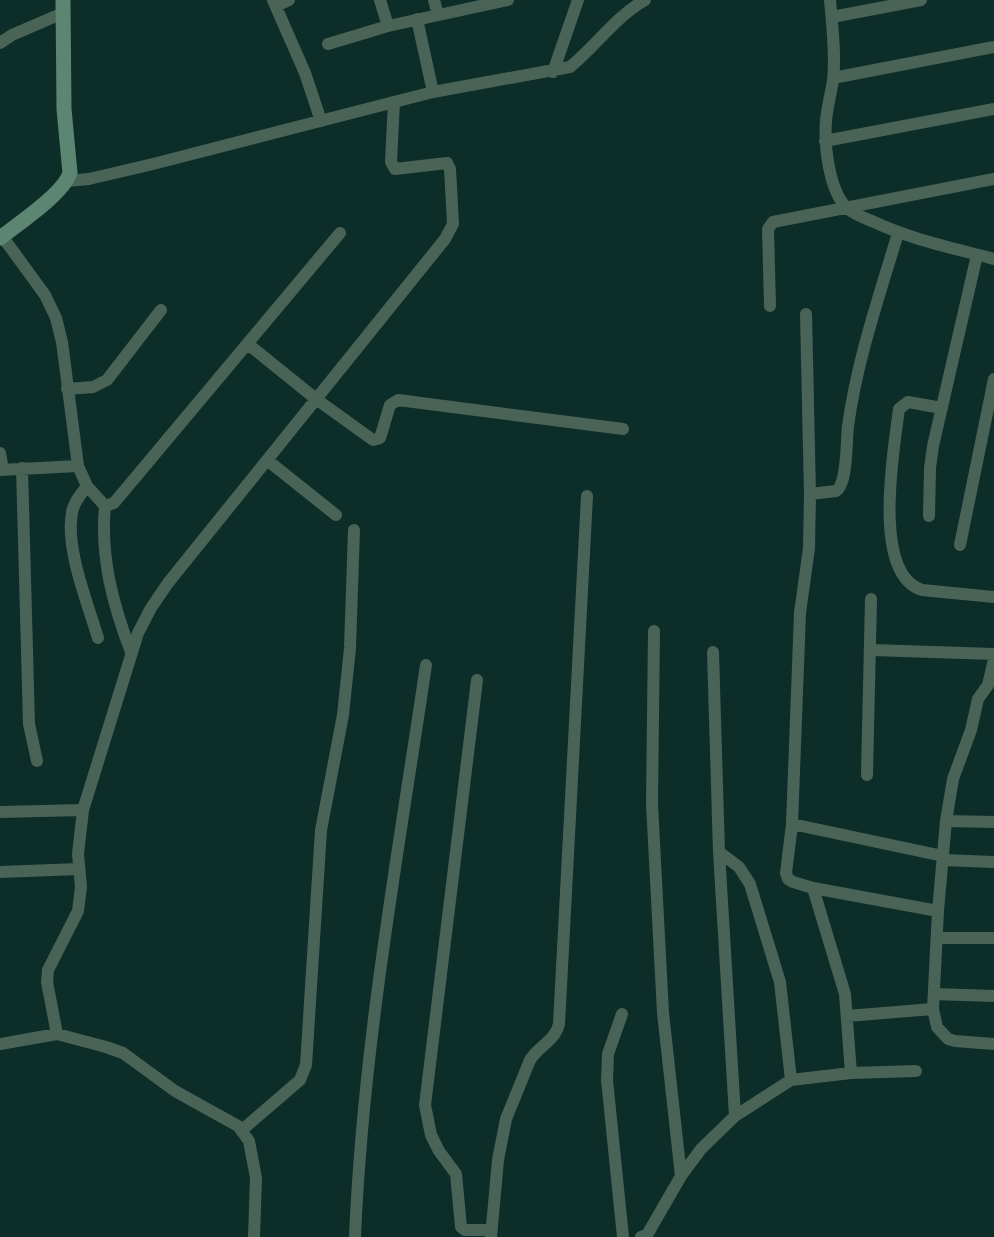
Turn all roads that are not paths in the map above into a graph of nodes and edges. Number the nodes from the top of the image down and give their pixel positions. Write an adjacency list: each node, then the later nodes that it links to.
1 (289, 0): 9 (street)
2 (380, 0): 14 (street)
3 (434, 0): 11 (street)
4 (508, 0): 11 (street)
5 (578, 0): 18 (street)
6 (645, 0): 18 (street)
7 (830, 0): 12 (street)
8 (921, 0): 12 (street)
9 (274, 3): 23 (street)
10 (63, 7): 15 (street); 26 (street)
11 (438, 15): 13 (street)
12 (832, 17): 19 (street)
13 (417, 20): 14 (street); 20 (street)
14 (388, 26): 16 (street)
15 (0, 43)
16 (328, 44)
17 (994, 47): 19 (street)
18 (554, 72): 20 (street)
19 (833, 78): 24 (street)
20 (433, 92): 21 (street)
21 (394, 102): 23 (street); 39 (street)
22 (994, 108): 24 (street)
23 (320, 121): 26 (street)
24 (825, 142): 27 (street)
25 (994, 179): 27 (street)
26 (67, 181): 30 (street)
27 (846, 207): 29 (street); 33 (street)
28 (340, 233): 36 (street)
29 (898, 234): 31 (street); 48 (street)
30 (1, 237): 38 (street)
31 (977, 255): 32 (street); 40 (street)
32 (994, 259)
33 (770, 306)
34 (161, 310): 38 (street)
35 (806, 314): 48 (street)
36 (249, 345): 39 (street); 50 (street)
37 (994, 379): 54 (street)
38 (67, 389): 44 (street)
39 (316, 399): 41 (street); 43 (street)
40 (942, 408): 52 (street); 55 (street)
41 (623, 429)
42 (0, 453): 46 (street)
43 (266, 460): 51 (street); 60 (street)
44 (78, 466): 45 (street); 47 (street)
45 (22, 468): 46 (street); 66 (street)
46 (1, 470)
47 (86, 486): 50 (street); 58 (street)
48 (810, 494): 72 (street)
49 (587, 496): 96 (street)
50 (105, 506): 60 (street)
51 (336, 515)
52 (929, 516)
53 (354, 530): 94 (street)
54 (960, 545)
55 (994, 597)
56 (871, 599): 59 (street)
57 (654, 631): 95 (street)
58 (98, 638)
59 (872, 650): 62 (street); 67 (street)
60 (131, 652): 68 (street)
61 (713, 652): 73 (street)
62 (994, 654)
63 (994, 659): 70 (street)
64 (426, 665): 98 (street)
65 (476, 680): 96 (street)
66 (37, 761)
67 (868, 775)
68 (84, 810): 69 (street); 76 (street)
69 (0, 812)
70 (946, 821): 71 (street); 74 (street)
71 (994, 822)
72 (792, 824): 74 (street); 78 (street)
73 (719, 852): 92 (street); 93 (street)
74 (943, 858): 75 (street); 79 (street)
75 (994, 862)
76 (80, 869): 77 (street); 87 (street)
77 (0, 872)
78 (813, 888): 79 (street); 86 (street)
79 (938, 911): 80 (street)
80 (937, 938): 81 (street); 82 (street)
81 (994, 938)
82 (934, 994): 83 (street); 84 (street)
83 (994, 996)
84 (933, 1009): 86 (street); 89 (street)
85 (622, 1014): 99 (street)
86 (847, 1016): 91 (street)
87 (57, 1034): 88 (street); 94 (street)
88 (0, 1044)
89 (994, 1044)
90 (916, 1071): 91 (street)
91 (851, 1073): 92 (street)
92 (791, 1080): 93 (street)
93 (735, 1116): 95 (street)
94 (242, 1130): 97 (street)
95 (680, 1176): 100 (street)
96 (491, 1234)
97 (254, 1237)
98 (355, 1237)
99 (623, 1237)
100 (641, 1237)

